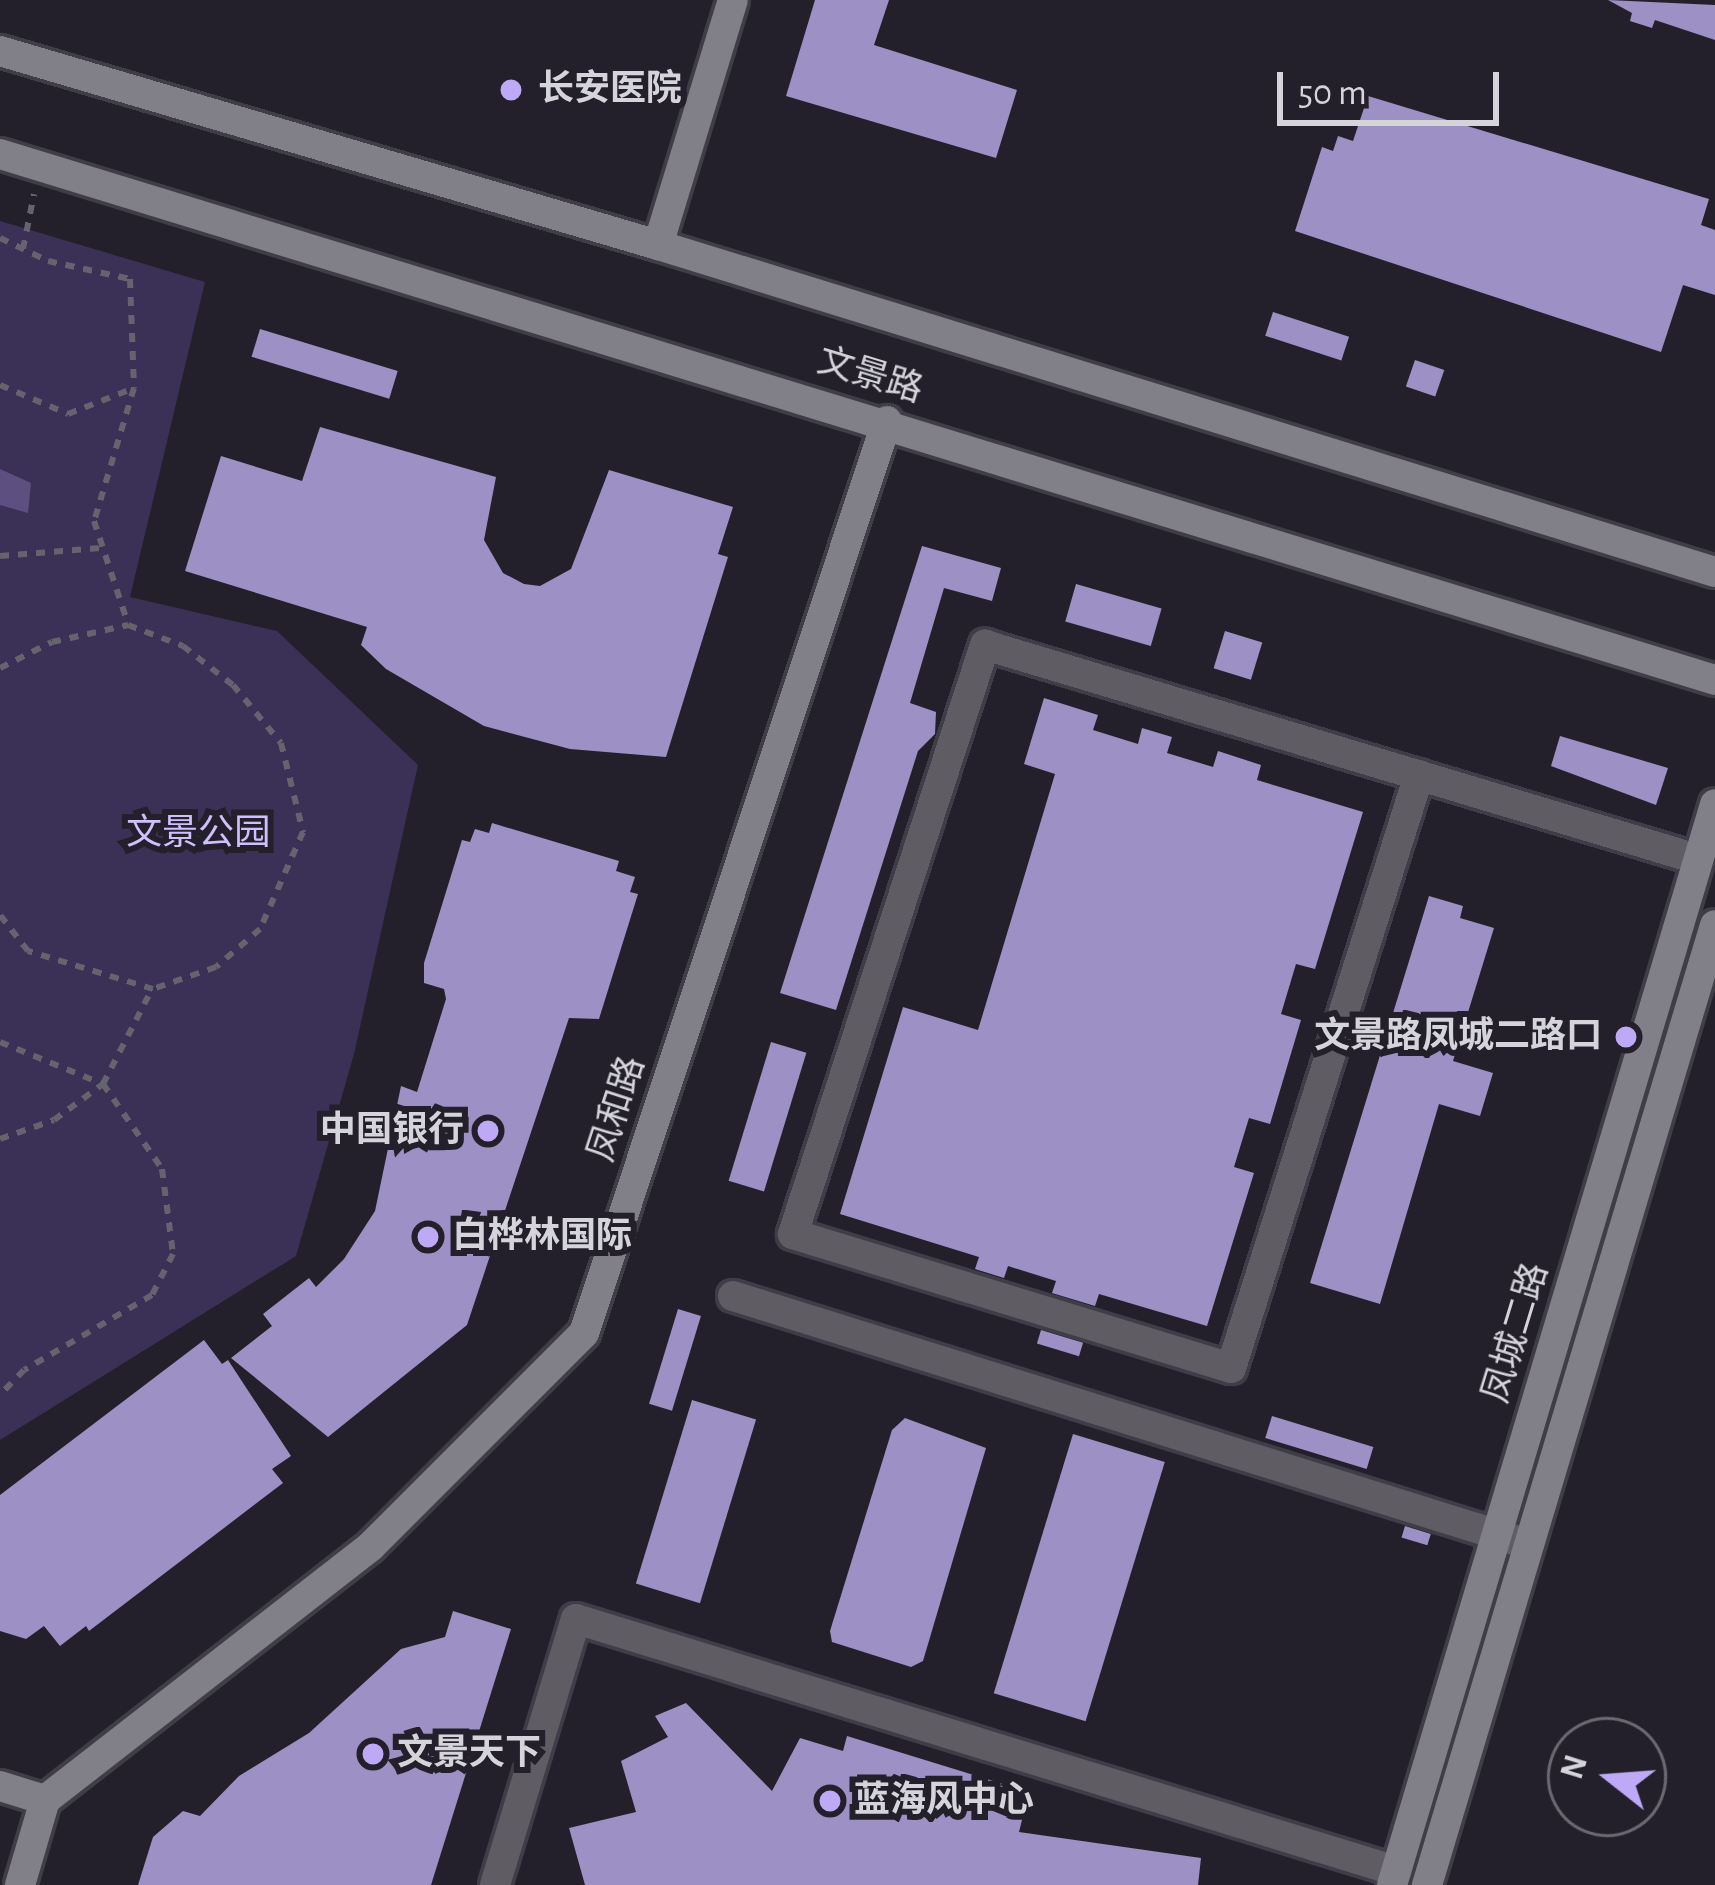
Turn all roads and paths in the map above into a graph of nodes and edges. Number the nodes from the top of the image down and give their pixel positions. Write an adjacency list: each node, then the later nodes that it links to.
1 (733, 0): 6 (main road)
2 (0, 51): 6 (main road, 文景路)
3 (0, 154): 4 (main road, 文景路)
4 (39, 166): 7 (path); 10 (main road, 文景路)
5 (0, 238): 7 (path)
6 (658, 244): 13 (main road, 文景路)
7 (23, 249): 9 (path)
8 (0, 386): 9 (path)
9 (134, 388): 11 (path)
10 (886, 421): 16 (main road, 文景路); 31 (main road, 凤和路)
11 (100, 548): 12 (path); 14 (path)
12 (0, 556)
13 (1715, 572)
14 (128, 625): 15 (path); 22 (path)
15 (0, 668)
16 (1715, 680)
17 (1419, 776): 17 (street); 19 (street)
18 (1715, 804): 19 (main road, 凤城二路)
19 (1697, 860): 28 (main road, 凤城二路)
20 (0, 915): 22 (path)
21 (1715, 926): 29 (main road, 凤城二路)
22 (153, 988): 24 (path)
23 (0, 1042): 24 (path)
24 (103, 1084): 25 (path); 27 (path)
25 (0, 1139)
26 (734, 1296): 28 (street)
27 (0, 1395)
28 (1496, 1534): 29 (street); 32 (main road, 凤城二路)
29 (1532, 1545): 35 (main road, 凤城二路)
30 (0, 1786): 31 (main road)
31 (45, 1800): 33 (main road)
32 (1394, 1878): 34 (street)
33 (20, 1885)
34 (495, 1885)
35 (1427, 1885)

